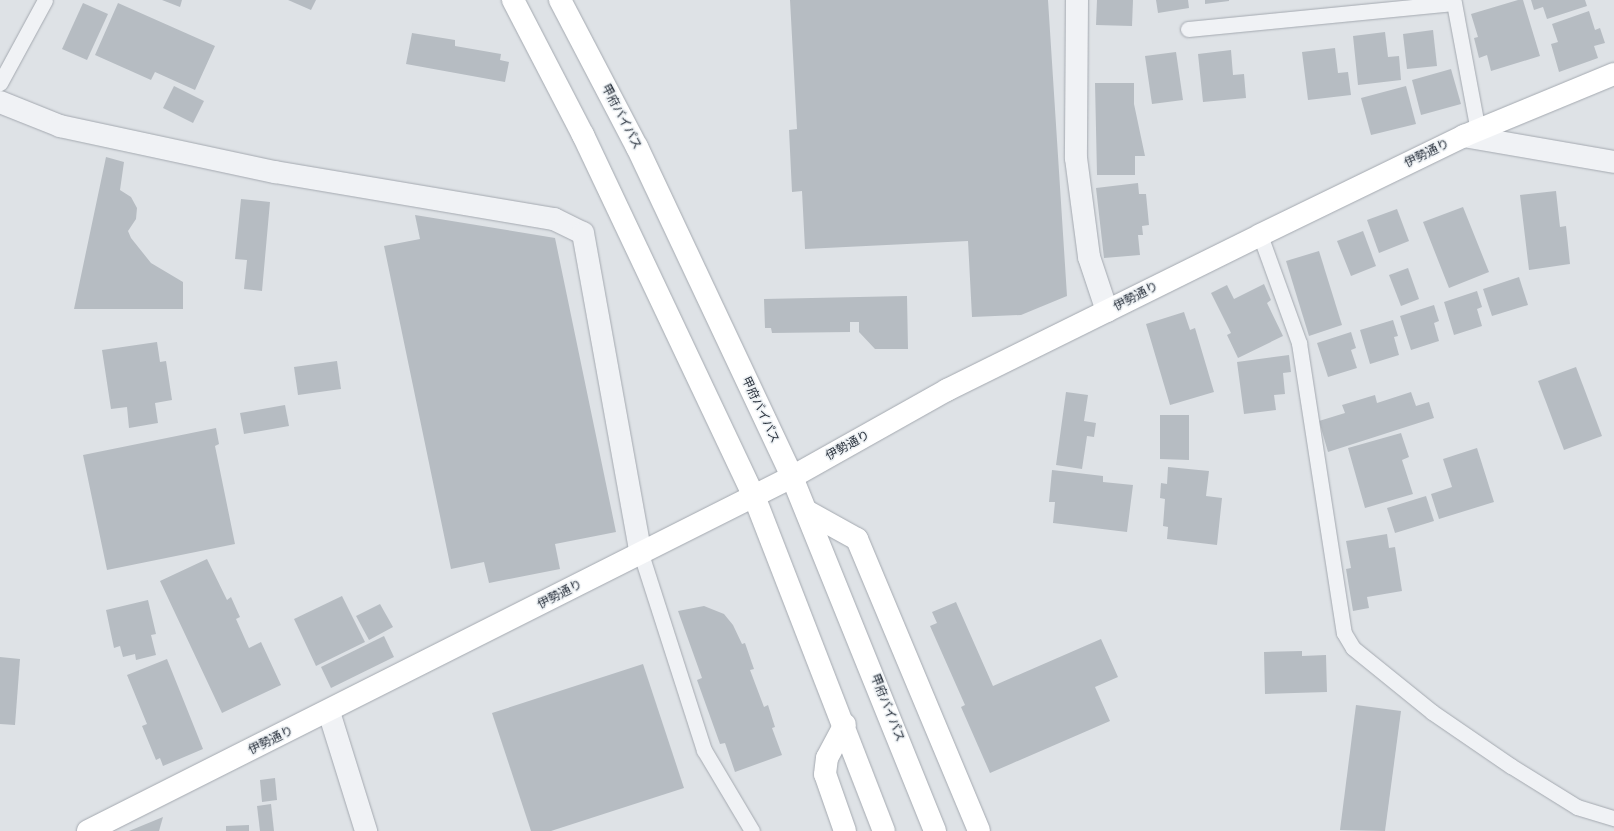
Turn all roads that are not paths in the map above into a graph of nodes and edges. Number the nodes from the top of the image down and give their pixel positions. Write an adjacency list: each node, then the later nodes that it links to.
1 (45, 0): 7 (lane)
2 (513, 0): 14 (main road)
3 (560, 0): 13 (main road, 甲府バイパス)
4 (1077, 0): 12 (street)
5 (1188, 29): 9 (lane)
6 (1614, 74): 9 (main road, 伊勢通り)
7 (0, 82)
8 (0, 102): 16 (street)
9 (1471, 134): 10 (street); 11 (main road, 伊勢通り)
10 (1614, 162)
11 (1260, 235): 12 (main road, 伊勢通り); 19 (lane)
12 (1107, 311): 13 (main road, 伊勢通り)
13 (792, 477): 14 (main road, 伊勢通り); 15 (main road, 甲府バイパス)
14 (754, 496): 16 (main road, 伊勢通り); 18 (main road)
15 (808, 512): 25 (main road, 甲府バイパス); 26 (main road)
16 (641, 554): 17 (main road, 伊勢通り); 23 (lane)
17 (329, 712): 21 (main road, 伊勢通り); 22 (street)
18 (845, 724): 20 (main road); 24 (main road)
19 (1614, 818)
20 (882, 827)
21 (97, 829)
22 (366, 831)
23 (752, 831)
24 (845, 831)
25 (935, 831)
26 (979, 831)

